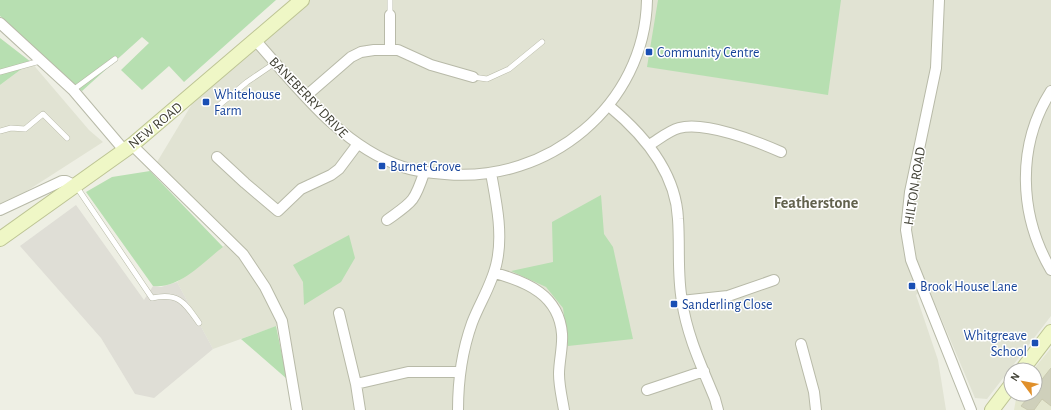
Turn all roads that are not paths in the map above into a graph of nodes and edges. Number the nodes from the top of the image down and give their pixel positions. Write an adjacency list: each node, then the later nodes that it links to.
1 (302, 0): 7 (street, NEW ROAD)
2 (390, 0): 5 (lane)
3 (647, 0): 18 (street, BANEBERRY DRIVE)
4 (939, 0): 54 (street, HILTON ROAD)
5 (390, 15): 9 (street)
6 (0, 23): 11 (street)
7 (256, 41): 12 (street, BANEBERRY DRIVE); 24 (street, NEW ROAD)
8 (542, 42): 14 (lane)
9 (390, 49): 14 (street); 17 (street)
10 (115, 59): 15 (lane)
11 (40, 61): 13 (lane); 15 (street)
12 (275, 63): 17 (street, BANEBERRY DRIVE); 19 (lane)
13 (0, 72)
14 (473, 77)
15 (73, 90): 24 (street)
16 (1051, 91): 33 (street)
17 (306, 96): 22 (street, BANEBERRY DRIVE)
18 (609, 106): 23 (street); 28 (street, BANEBERRY DRIVE)
19 (217, 107)
20 (0, 131): 21 (lane)
21 (67, 138)
22 (357, 145): 26 (street); 27 (street, BANEBERRY DRIVE)
23 (649, 145): 25 (street); 36 (street)
24 (128, 148): 29 (street, NEW ROAD); 48 (street)
25 (780, 152)
26 (217, 157)
27 (424, 173): 28 (street, BANEBERRY DRIVE); 31 (street)
28 (491, 173): 34 (street)
29 (76, 186): 30 (street); 32 (street, NEW ROAD); 38 (lane)
30 (0, 210)
31 (386, 220)
32 (0, 239)
33 (1051, 270)
34 (495, 273): 43 (street); 51 (street)
35 (774, 280): 36 (street)
36 (682, 301): 42 (street)
37 (339, 313): 44 (street)
38 (200, 323)
39 (1051, 332): 41 (street)
40 (801, 344): 53 (street)
41 (1028, 362)
42 (704, 371): 45 (street); 52 (street)
43 (459, 372): 44 (street); 50 (street)
44 (356, 384): 49 (street)
45 (647, 390)
46 (1003, 396): 47 (street)
47 (993, 409)
48 (297, 410)
49 (360, 410)
50 (458, 410)
51 (564, 410)
52 (718, 410)
53 (816, 410)
54 (971, 410)

